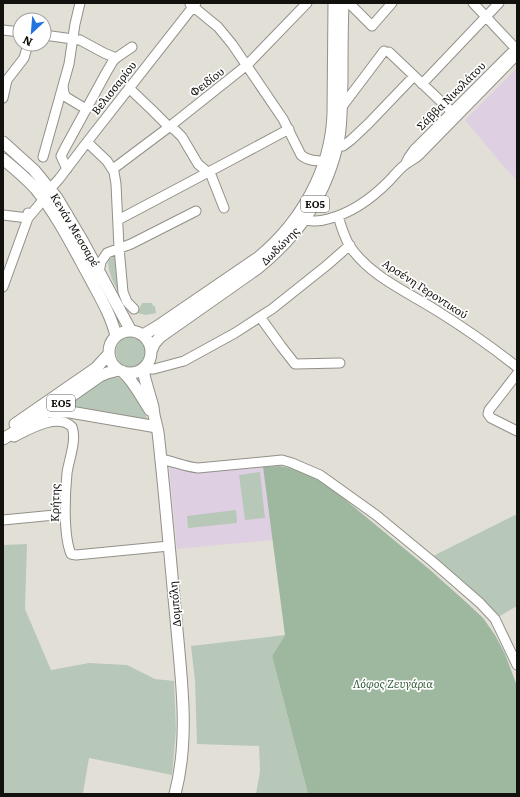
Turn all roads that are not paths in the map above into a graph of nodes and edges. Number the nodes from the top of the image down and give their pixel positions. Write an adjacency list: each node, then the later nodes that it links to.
1 (80, 3): 12 (street)
2 (307, 3): 17 (street, Φειδίου)
3 (334, 3): 33 (main road, Δωδώνης / ΕΟ5)
4 (343, 3): 23 (main road, Δωδώνης / ΕΟ5)
5 (348, 3): 6 (street)
6 (392, 3)
7 (473, 3): 10 (street)
8 (499, 3): 10 (street)
9 (193, 4): 17 (street); 21 (street, Βελισσαρίου)
10 (486, 17): 14 (street); 19 (street)
11 (52, 36): 12 (street)
12 (73, 39): 16 (street); 20 (street)
13 (132, 47): 16 (street)
14 (517, 50): 25 (street, Σάββα Νικολάτου); 34 (street, Σάββα Νικολάτου)
15 (26, 52): 22 (street)
16 (116, 58): 24 (street)
17 (247, 65): 26 (street, Φειδίου); 27 (street)
18 (414, 76): 19 (street); 23 (street); 30 (street)
19 (422, 84): 25 (street)
20 (63, 86): 24 (street); 31 (street)
21 (129, 88): 26 (street); 29 (street, Βελισσαρίου)
22 (3, 98)
23 (341, 108): 30 (main road, Δωδώνης / ΕΟ5)
24 (86, 109): 35 (street)
25 (452, 112): 34 (street, Σάββα Νικολάτου)
26 (169, 127): 36 (street, Φειδίου); 37 (street)
27 (289, 129): 33 (street); 37 (street)
28 (3, 142): 38 (main road, Κενάν Μεσσαρέ)
29 (87, 142): 35 (street, Βελισσαρίου); 36 (street)
30 (336, 146): 45 (main road, Δωδώνης / ΕΟ5)
31 (43, 157)
32 (3, 159): 39 (main road, Κενάν Μεσσαρέ)
33 (325, 161): 45 (main road, Δωδώνης / ΕΟ5)
34 (406, 164): 43 (street, Σάββα Νικολάτου)
35 (67, 169): 38 (street, Βελισσαρίου)
36 (113, 169): 46 (street)
37 (208, 172): 40 (street); 46 (street)
38 (50, 189): 39 (street, Βελισσαρίου); 49 (main road, Κενάν Μεσσαρέ)
39 (42, 198): 44 (street); 55 (main road, Κενάν Μεσσαρέ)
40 (224, 208)
41 (196, 211): 48 (street)
42 (3, 215): 44 (street)
43 (338, 216): 45 (street, Σάββα Νικολάτου); 47 (street, Αρσένη Γεροντικού)
44 (28, 218): 50 (street)
45 (301, 218): 54 (main road, Δωδώνης / ΕΟ5); 56 (main road, Δωδώνης / ΕΟ5)
46 (118, 220): 48 (street)
47 (350, 245): 52 (street); 59 (street, Αρσένη Γεροντικού)
48 (119, 248): 49 (street); 51 (street)
49 (99, 272): 53 (main road, Κενάν Μεσσαρέ)
50 (3, 288)
51 (134, 309)
52 (260, 318): 58 (street); 60 (street)
53 (131, 331): 54 (main road); 55 (main road)
54 (143, 335): 56 (main road)
55 (116, 336): 57 (main road, ΕΟ5)
56 (152, 349): 60 (main road, Δωδώνης / ΕΟ5)
57 (109, 354): 61 (main road); 67 (main road, ΕΟ5)
58 (340, 363)
59 (517, 367)
60 (144, 369): 61 (main road, ΕΟ5); 64 (main road, Δομπόλη)
61 (120, 371): 63 (main road, ΕΟ5); 64 (main road)
62 (517, 374): 66 (street)
63 (48, 412): 65 (main road); 68 (main road, ΕΟ5)
64 (154, 415): 65 (main road, Δομπόλη)
65 (157, 427): 69 (main road, Δομπόλη)
66 (517, 431)
67 (3, 432)
68 (3, 439): 70 (street, Κρήτης)
69 (160, 459): 72 (main road, Δομπόλη); 73 (street)
70 (66, 514): 71 (street); 72 (street, Κρήτης)
71 (3, 520)
72 (169, 546): 74 (main road, Δομπόλη)
73 (517, 665)
74 (175, 794)

